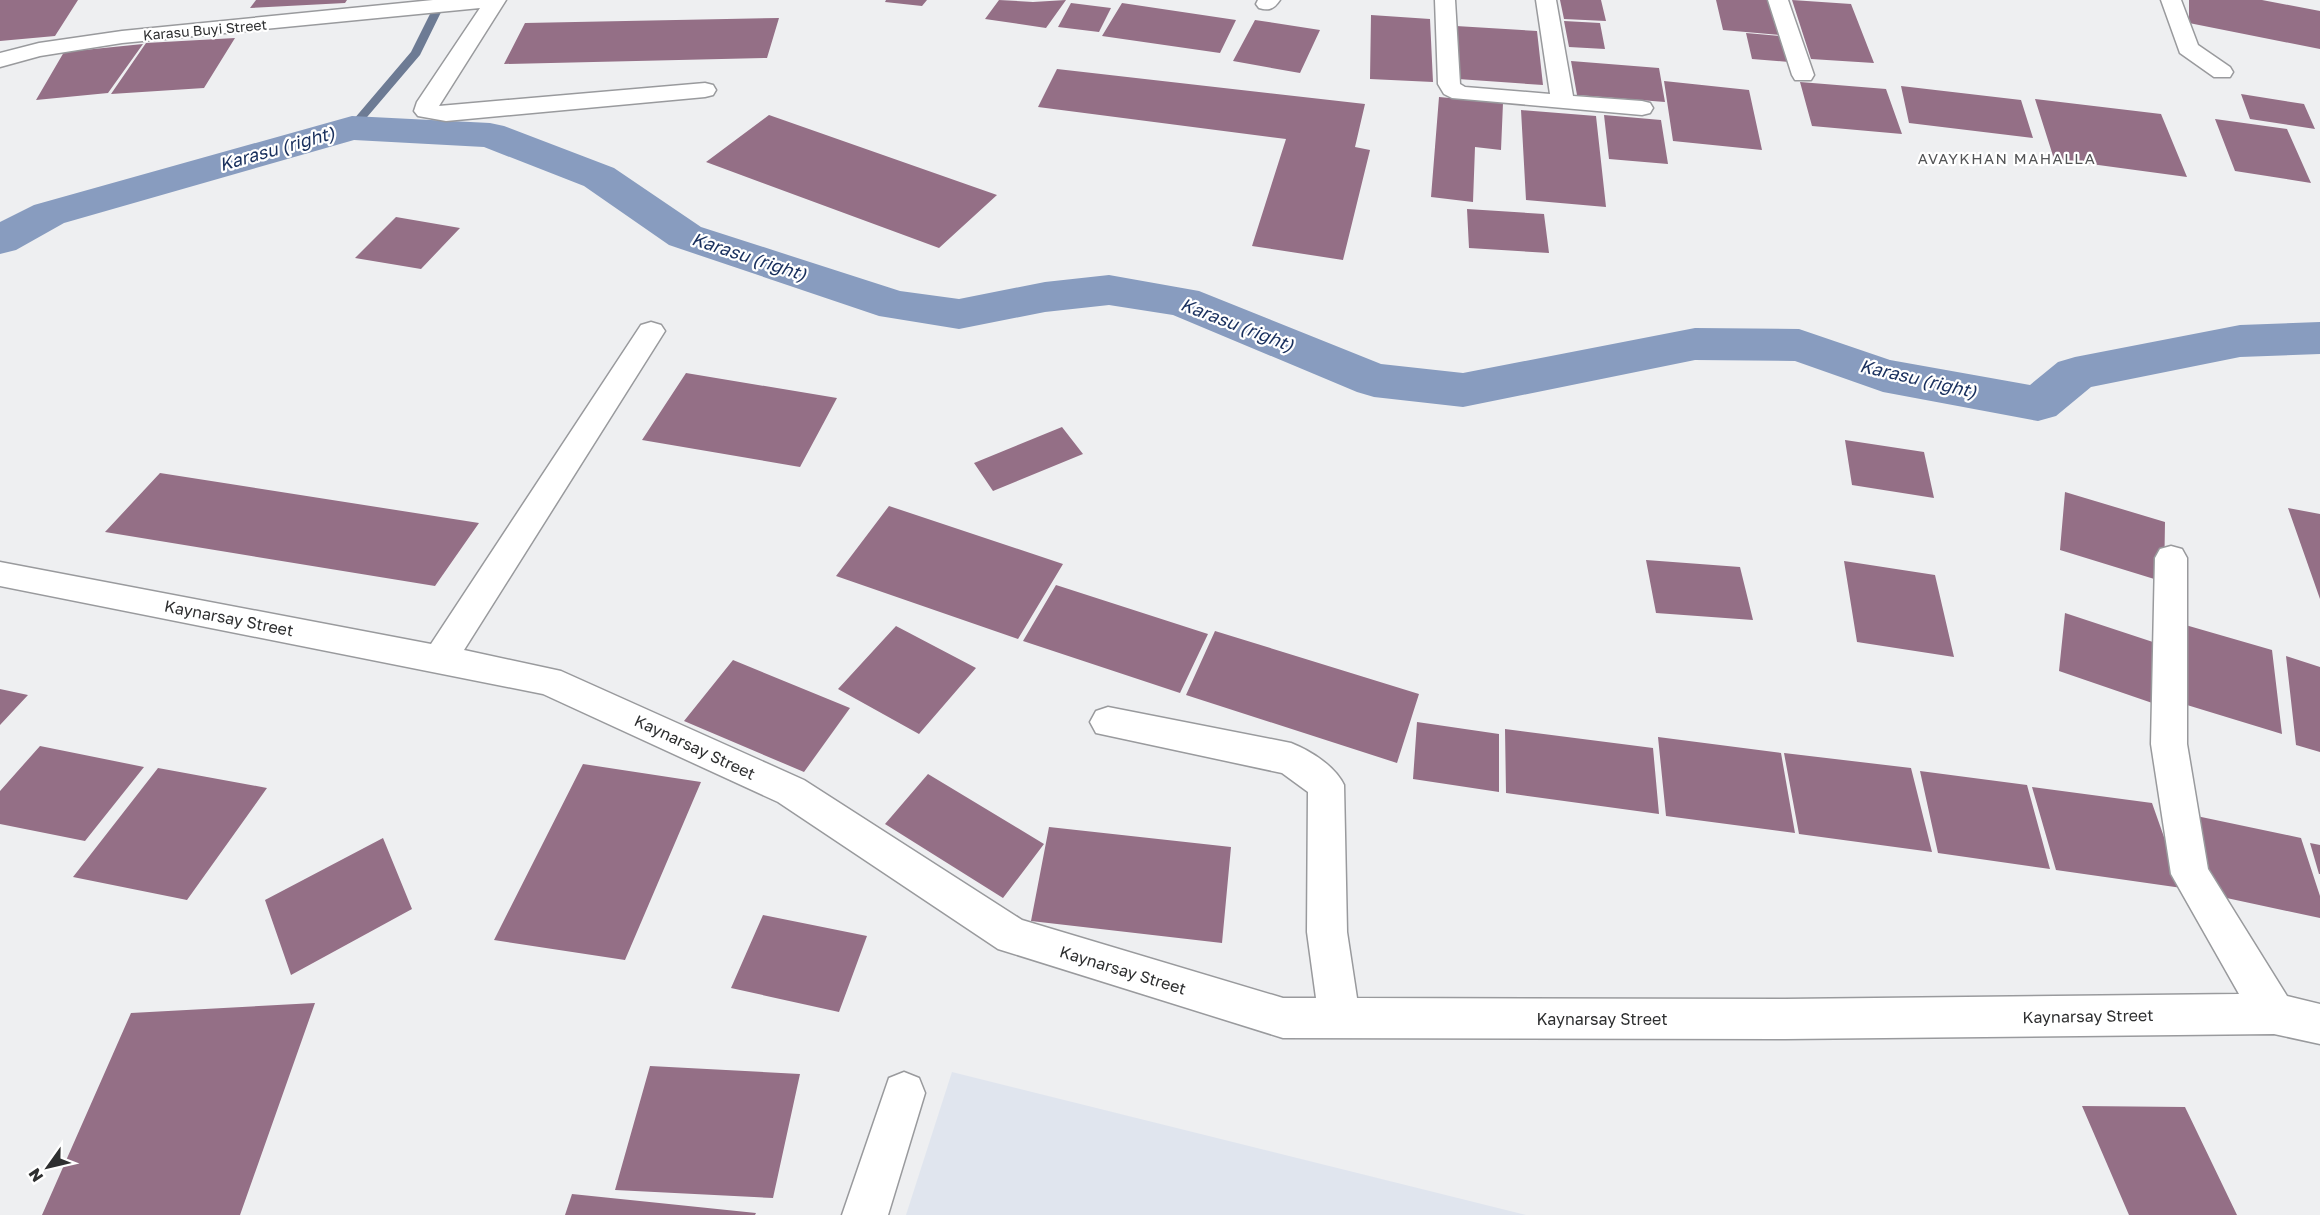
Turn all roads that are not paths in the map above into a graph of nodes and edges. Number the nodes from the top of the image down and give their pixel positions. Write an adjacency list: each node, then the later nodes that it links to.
1 (496, 0): 6 (street, Karasu Buyi Street); 9 (street)
2 (1445, 0): 10 (street)
3 (1546, 0): 10 (street)
4 (1779, 0): 8 (street)
5 (2171, 0): 7 (street)
6 (0, 60)
7 (2223, 72)
8 (1803, 75)
9 (705, 90)
10 (1560, 102): 11 (street)
11 (1642, 108)
12 (651, 331): 15 (street)
13 (2172, 558): 17 (street)
14 (0, 574): 15 (street, Kaynarsay Street)
15 (440, 659): 18 (street, Kaynarsay Street)
16 (1108, 722): 18 (street)
17 (2274, 1014): 18 (street, Kaynarsay Street); 19 (street, Kaynarsay Street)
18 (1339, 1018)
19 (2320, 1024)
20 (904, 1093): 21 (street)
21 (865, 1215)

